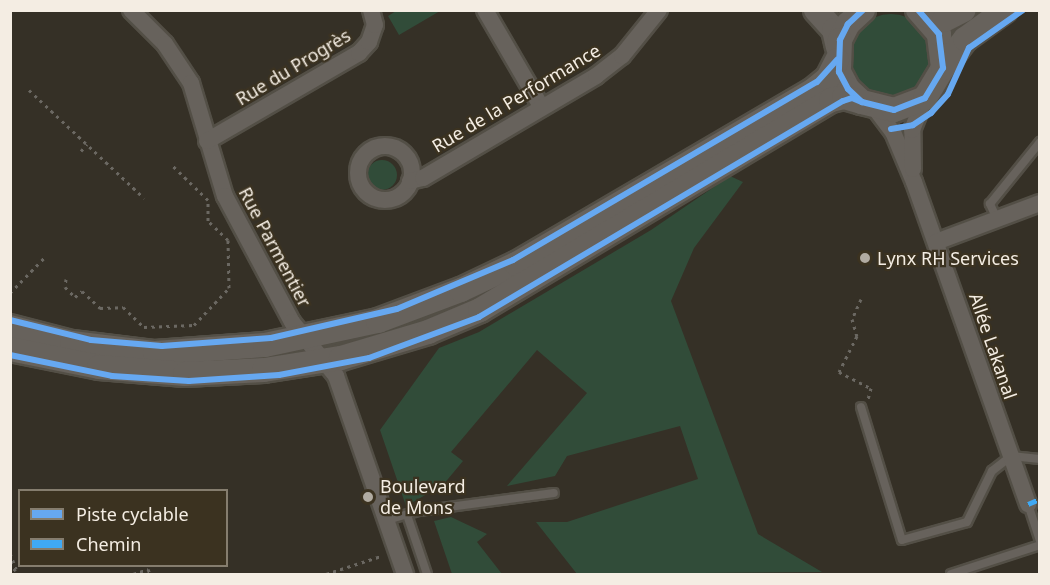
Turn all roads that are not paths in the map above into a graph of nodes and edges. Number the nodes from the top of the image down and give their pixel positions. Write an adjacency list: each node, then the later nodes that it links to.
1 (131, 10): 15 (street, Rue Parmentier)
2 (371, 10): 15 (street, Rue du Progrès)
3 (484, 10): 14 (street)
4 (659, 10): 14 (street, Rue de la Performance)
5 (816, 10): 10 (main road)
6 (863, 10): 10 (main road)
7 (964, 10): 9 (main road)
8 (1005, 10): 11 (main road)
9 (922, 12): 11 (main road)
10 (838, 53): 13 (main road); 23 (main road)
11 (943, 68): 12 (main road)
12 (925, 98): 13 (main road); 18 (street, Allée Lakanal)
13 (868, 105): 18 (street, Allée Lakanal); 25 (main road)
14 (543, 108): 17 (street, Rue de la Performance)
15 (207, 141): 23 (street, Rue Parmentier)
16 (1040, 142): 20 (lane)
17 (410, 181)
18 (914, 182): 21 (street, Allée Lakanal)
19 (1040, 203): 20 (street)
20 (997, 219): 21 (street)
21 (936, 242): 27 (street, Allée Lakanal)
22 (10, 327): 23 (main road)
23 (305, 339): 25 (street, Rue Parmentier)
24 (10, 349): 25 (main road)
25 (326, 362): 32 (street, Rue Parmentier)
26 (861, 406): 27 (lane)
27 (1011, 456): 28 (lane); 30 (street, Allée Lakanal)
28 (1040, 459)
29 (554, 493): 31 (lane)
30 (1028, 504): 33 (lane, Allée Lakanal)
31 (406, 515): 32 (lane); 36 (lane)
32 (387, 520): 35 (street, Rue Parmentier)
33 (1040, 540)
34 (1040, 545): 37 (lane)
35 (405, 574)
36 (427, 574)
37 (951, 574)

